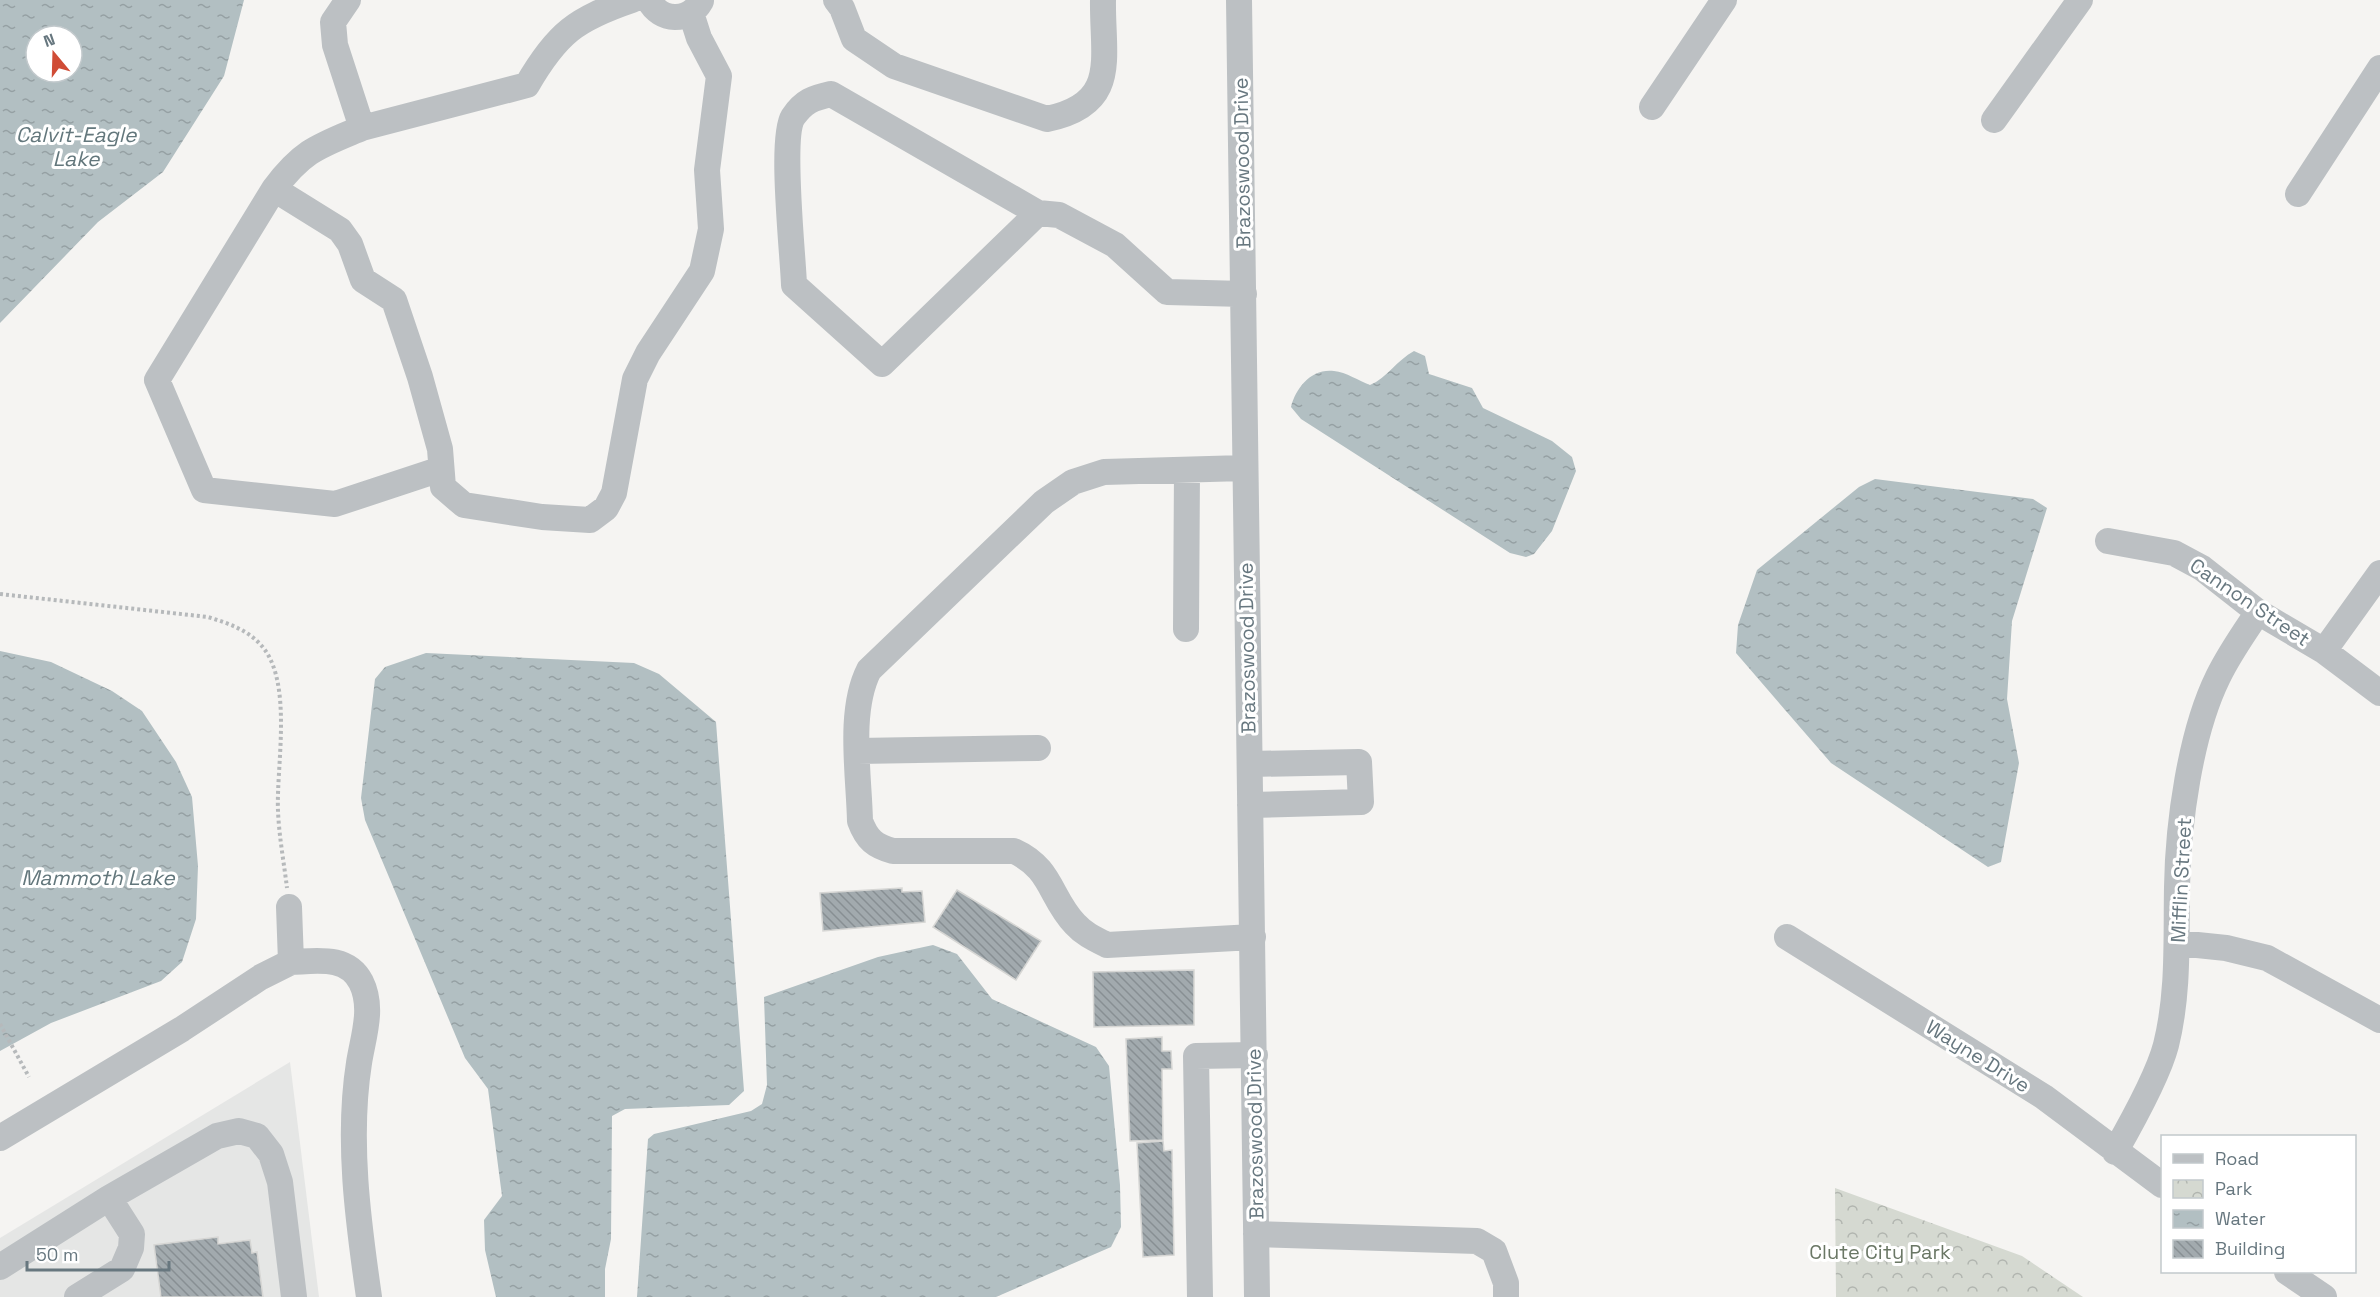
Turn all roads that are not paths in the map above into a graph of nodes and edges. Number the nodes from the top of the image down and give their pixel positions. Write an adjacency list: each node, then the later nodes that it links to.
1 (348, 0): 13 (street)
2 (632, 0): 13 (street)
3 (650, 0): 9 (street)
4 (836, 0): 5 (street)
5 (1103, 0)
6 (1239, 0): 17 (street, Brazoswood Drive)
7 (1724, 0): 11 (street)
8 (2080, 0): 12 (street)
9 (696, 7): 19 (street)
10 (2380, 68): 15 (street)
11 (1652, 107)
12 (1994, 120)
13 (362, 128): 14 (street)
14 (274, 189): 19 (street); 19 (street)
15 (2298, 194)
16 (1038, 213): 16 (street); 17 (street)
17 (1244, 294): 18 (street, Brazoswood Drive)
18 (1244, 468): 20 (street); 29 (street, Brazoswood Drive)
19 (441, 469)
20 (1186, 470): 24 (street); 28 (street)
21 (2108, 541): 23 (street, Cannon Street)
22 (2380, 573): 25 (street)
23 (2258, 612): 25 (street, Cannon Street); 34 (street, Mifflin Street)
24 (1186, 629)
25 (2324, 651): 26 (street, Cannon Street)
26 (2380, 693)
27 (1038, 748): 28 (street)
28 (858, 751): 33 (street)
29 (1250, 764): 30 (street, Brazoswood Drive); 30 (street)
30 (1250, 805): 33 (street, Brazoswood Drive)
31 (290, 907): 35 (street)
32 (1787, 937): 39 (street, Wayne Drive)
33 (1253, 938): 37 (street, Brazoswood Drive)
34 (2178, 943): 36 (street); 39 (street, Mifflin Street)
35 (291, 962): 38 (street); 47 (street)
36 (2380, 1020)
37 (1255, 1055): 42 (street, Brazoswood Drive); 48 (street)
38 (0, 1138)
39 (2115, 1152): 40 (street, Wayne Drive)
40 (2161, 1184)
41 (109, 1198): 43 (street); 45 (street); 46 (street)
42 (1256, 1234): 49 (street, Brazoswood Drive); 50 (street)
43 (0, 1266)
44 (2288, 1273): 51 (street)
45 (77, 1297)
46 (294, 1297)
47 (369, 1297)
48 (1200, 1297)
49 (1257, 1297)
50 (1506, 1297)
51 (2324, 1297)

